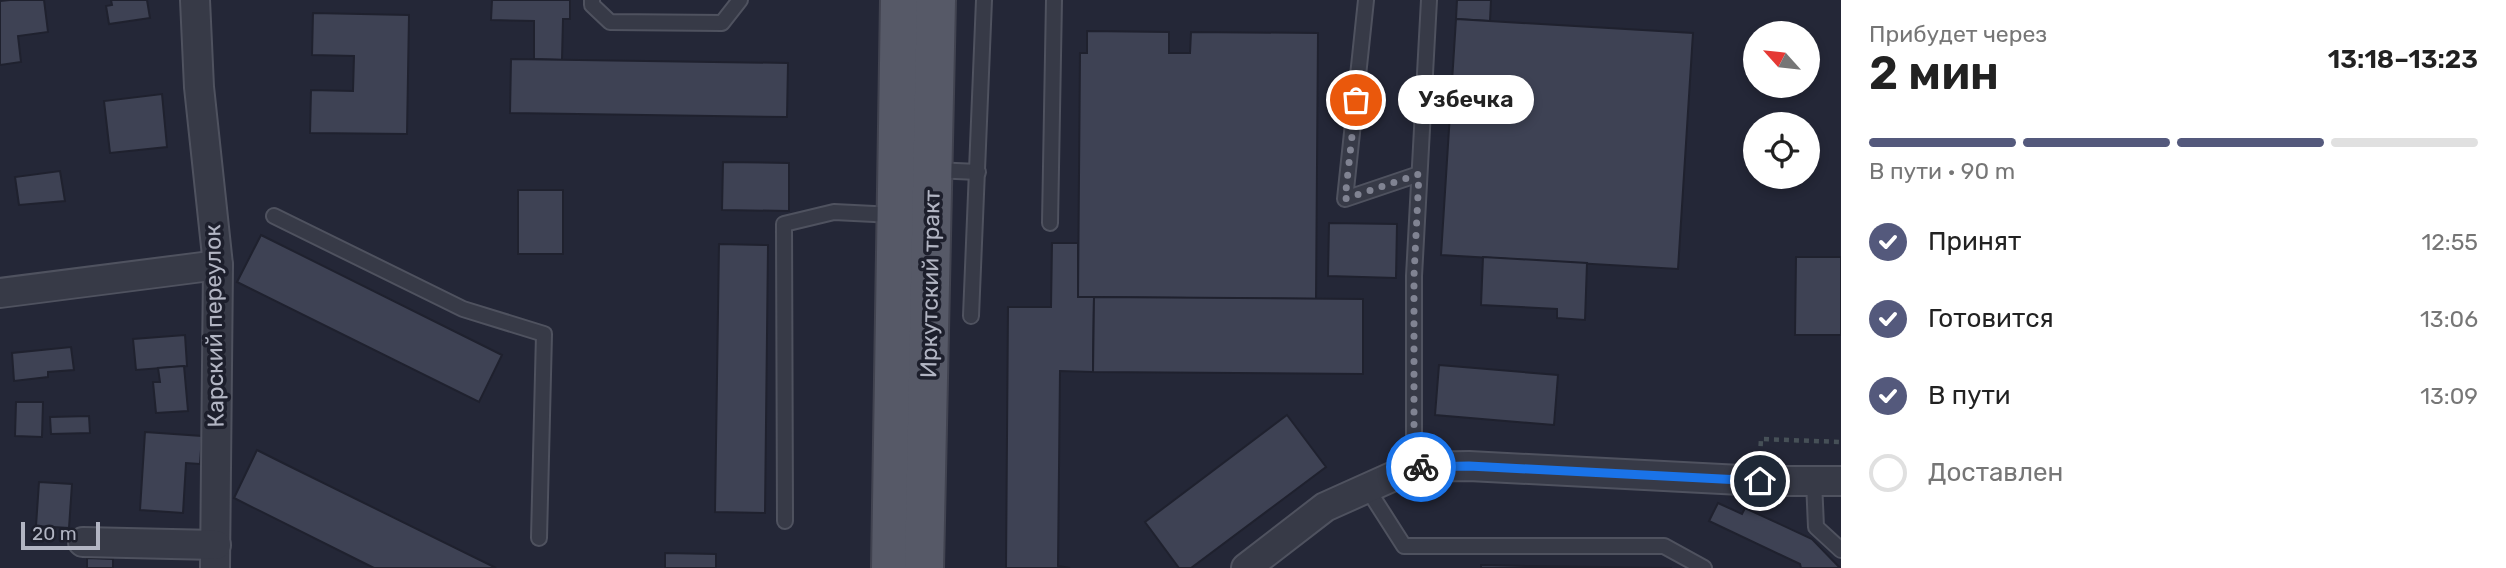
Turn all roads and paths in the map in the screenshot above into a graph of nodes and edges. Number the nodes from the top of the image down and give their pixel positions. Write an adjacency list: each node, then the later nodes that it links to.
1 (195, 0): 16 (street, Карский переулок)
2 (592, 0): 3 (lane)
3 (740, 0)
4 (900, 0): 13 (main road, Иркутский тракт)
5 (936, 0): 10 (main road, Иркутский тракт)
6 (984, 0): 11 (lane)
7 (1054, 0): 15 (lane)
8 (1366, 0): 12 (lane)
9 (1429, 0): 12 (lane)
10 (933, 170): 11 (lane); 30 (main road, Иркутский тракт)
11 (978, 172): 18 (lane)
12 (1419, 174): 20 (lane)
13 (894, 215): 24 (lane); 29 (main road, Иркутский тракт)
14 (274, 216): 25 (lane)
15 (1050, 223)
16 (218, 265): 17 (street); 28 (street, Карский переулок)
17 (0, 293)
18 (971, 316)
19 (1841, 442): 21 (path)
20 (1414, 467): 21 (street); 23 (street)
21 (1760, 481): 22 (street)
22 (1828, 481): 27 (lane)
23 (1367, 488): 31 (street); 32 (lane)
24 (785, 521)
25 (539, 538)
26 (83, 542): 28 (street)
27 (1841, 550)
28 (215, 556)
29 (891, 568)
30 (924, 568)
31 (1246, 568)
32 (1704, 568)

